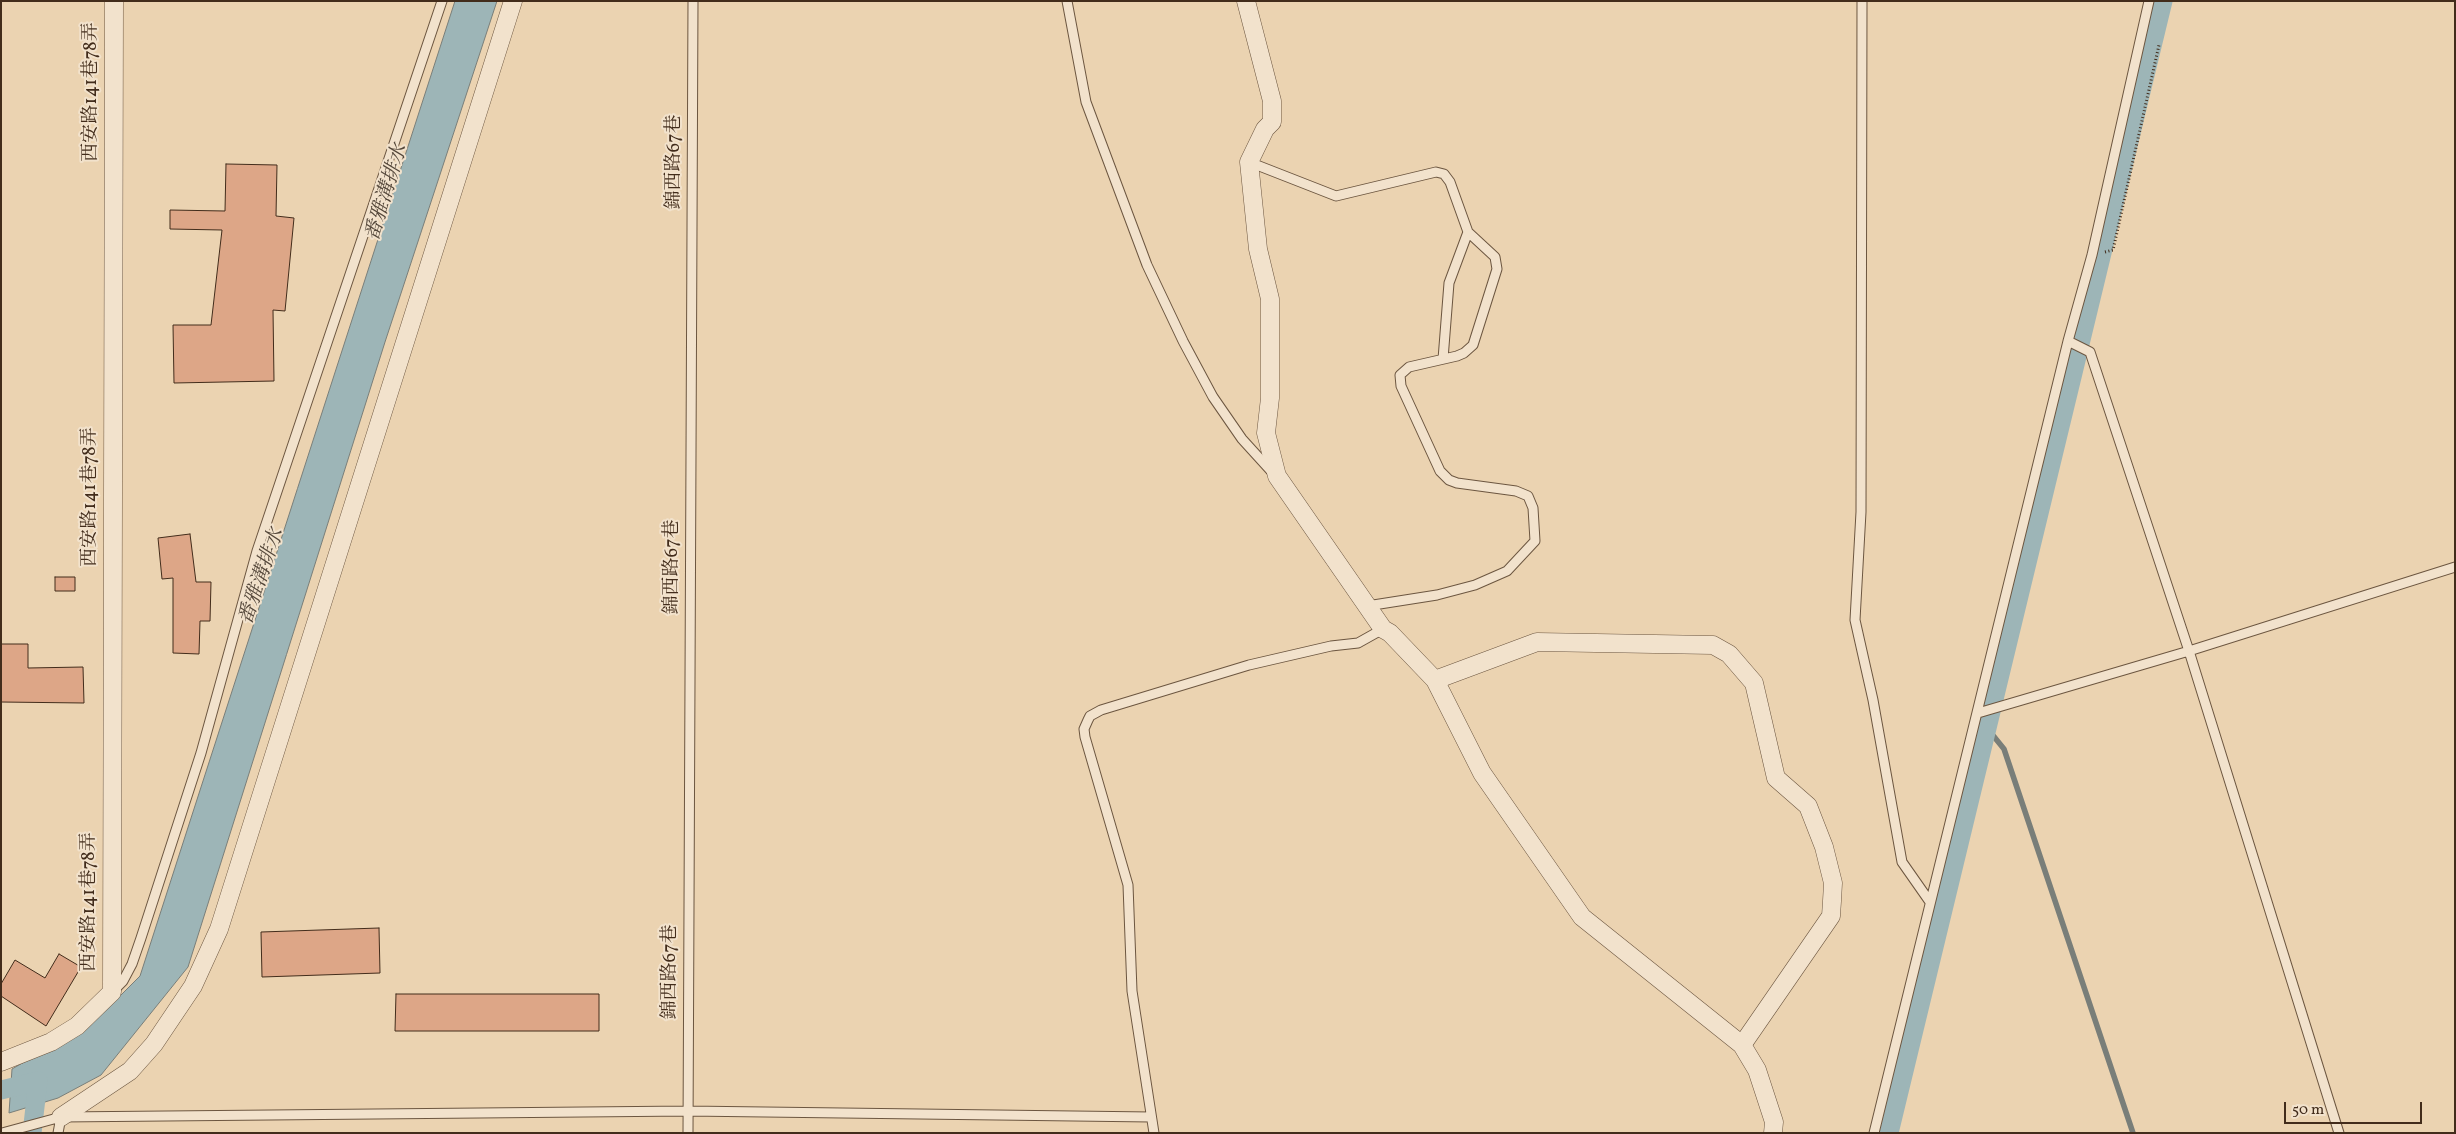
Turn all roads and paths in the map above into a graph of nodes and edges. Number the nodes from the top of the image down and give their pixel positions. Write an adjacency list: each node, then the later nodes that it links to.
1 (114, 1): 23 (street, 西安路141巷78弄)
2 (442, 1): 23 (lane)
3 (513, 1): 28 (street)
4 (693, 1): 26 (lane, 錦西路67巷)
5 (1067, 1): 15 (lane)
6 (1246, 1): 10 (street)
7 (1862, 1): 22 (lane)
8 (2149, 1): 13 (lane)
9 (2159, 46): 12 (path)
10 (1250, 162): 11 (lane); 15 (street)
11 (1468, 232): 14 (lane); 14 (lane)
12 (2112, 250)
13 (2068, 341): 19 (lane); 21 (lane)
14 (1443, 359): 17 (lane)
15 (1277, 476): 17 (street)
16 (2455, 566): 19 (lane)
17 (1367, 606): 18 (street)
18 (1383, 629): 20 (street); 27 (lane)
19 (2188, 651): 21 (lane); 35 (lane)
20 (1435, 680): 24 (street); 24 (street)
21 (1978, 713): 22 (lane)
22 (1930, 902): 34 (lane)
23 (112, 992): 25 (street)
24 (1742, 1045): 33 (street)
25 (1, 1062)
26 (688, 1111): 27 (lane); 28 (lane); 31 (lane, 錦西路67巷)
27 (1151, 1117): 32 (lane)
28 (60, 1125): 29 (lane)
29 (13, 1132): 30 (lane)
30 (2, 1133)
31 (688, 1133)
32 (1154, 1133)
33 (1773, 1133)
34 (1874, 1133)
35 (2339, 1133)

